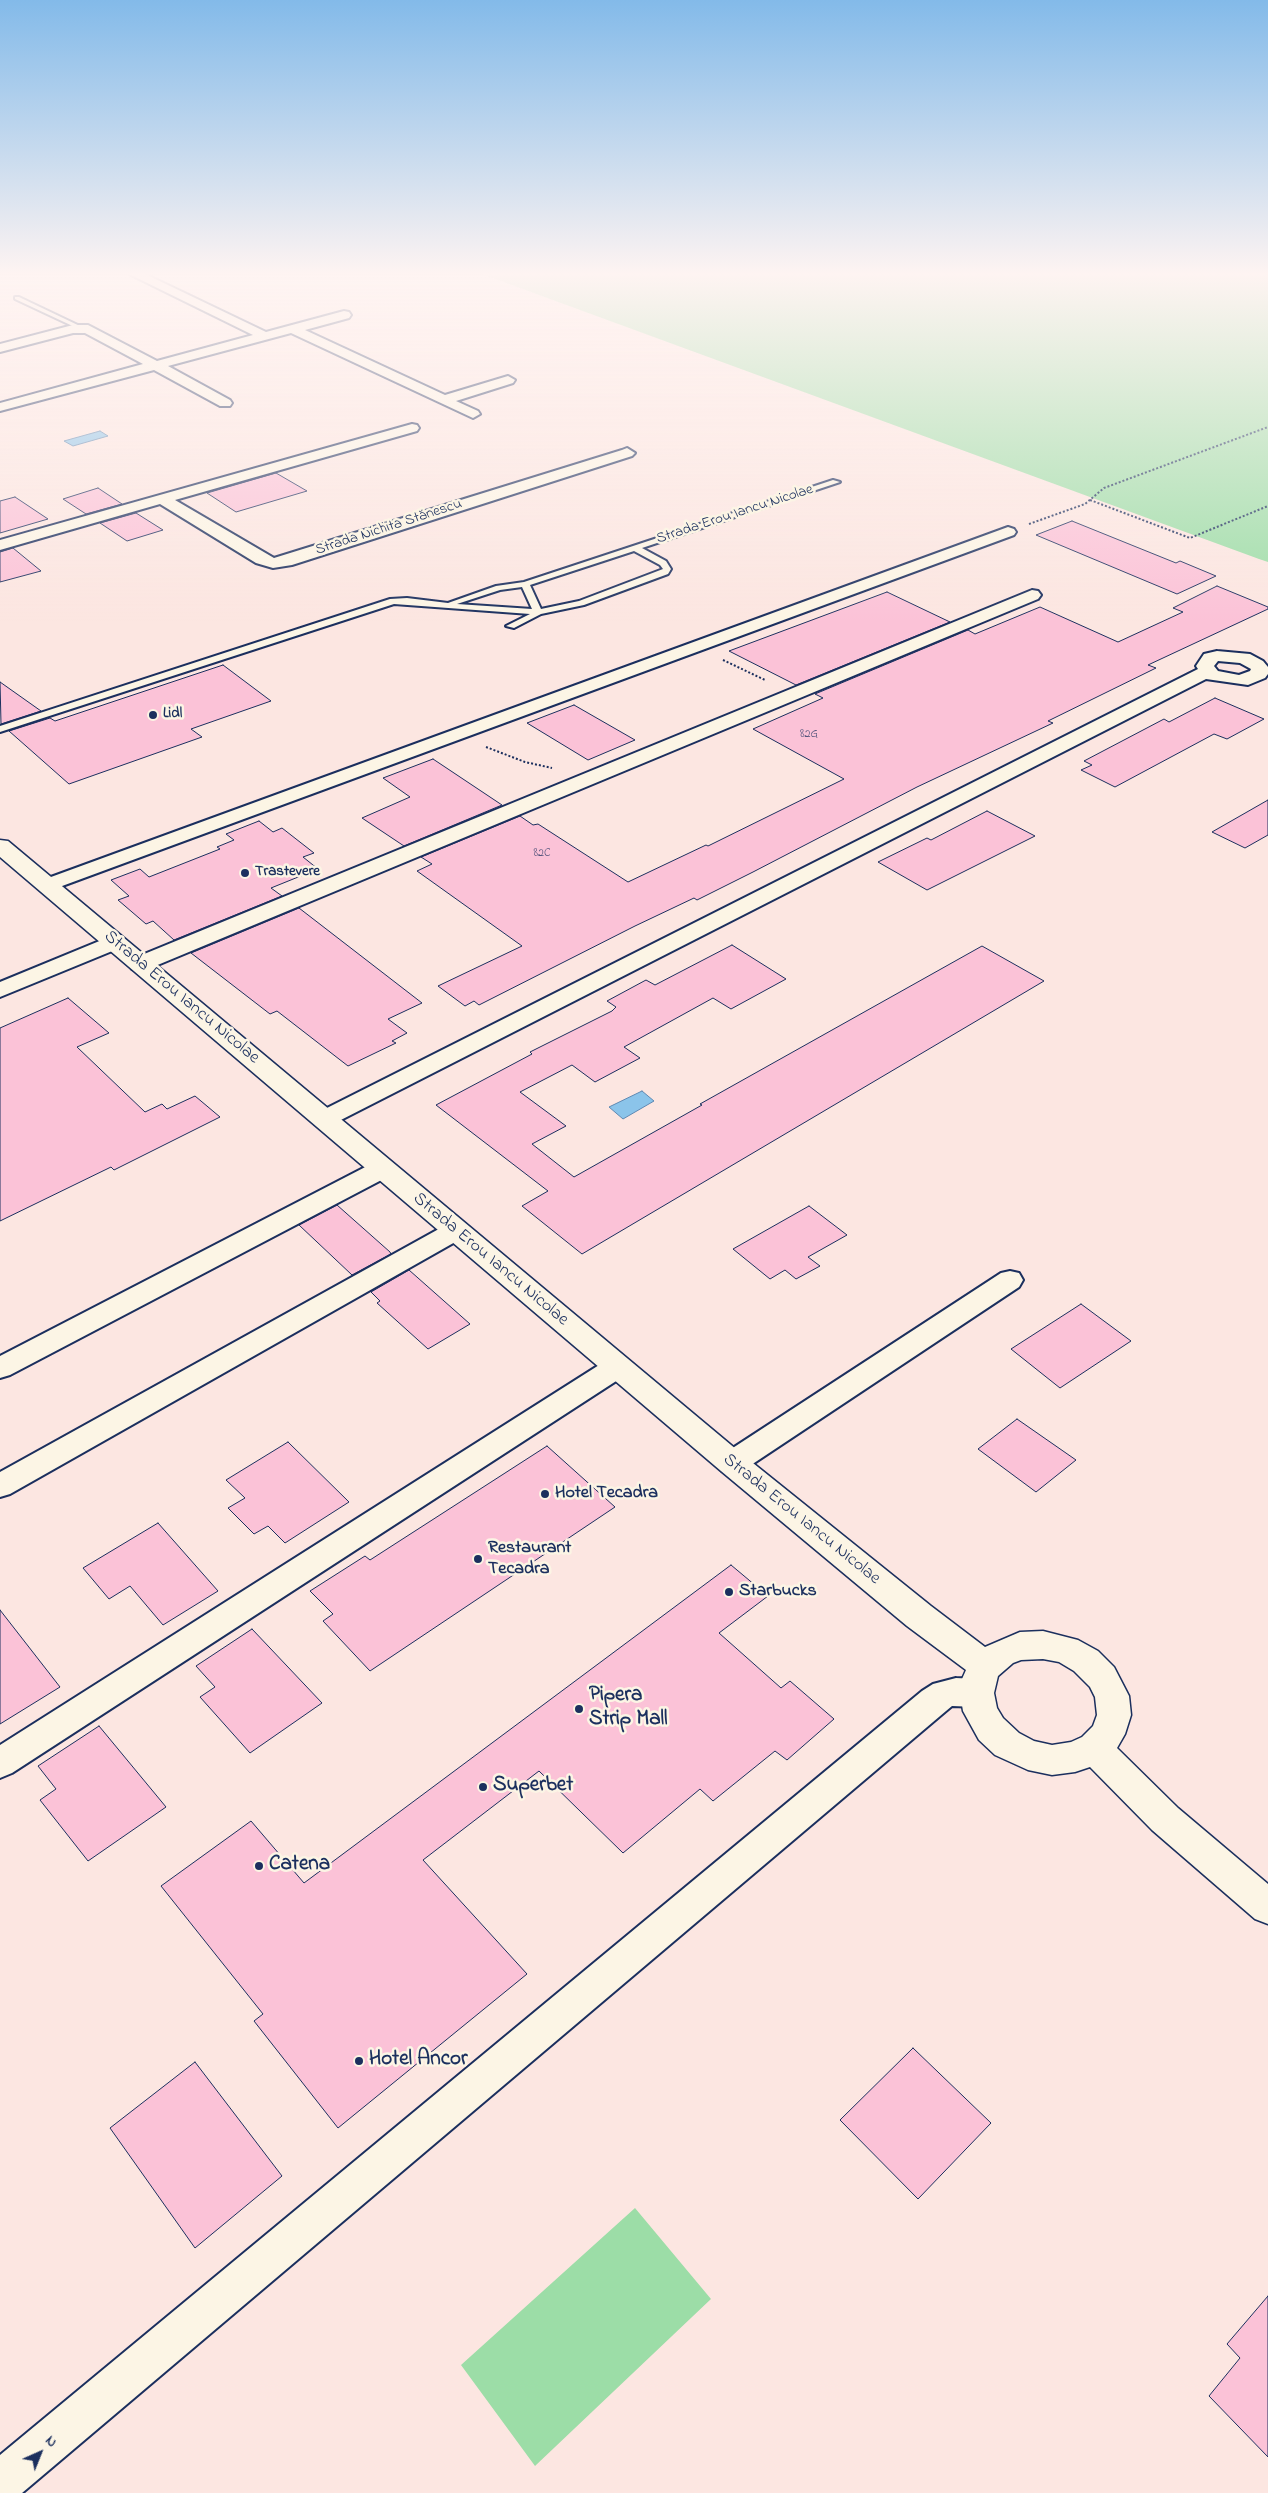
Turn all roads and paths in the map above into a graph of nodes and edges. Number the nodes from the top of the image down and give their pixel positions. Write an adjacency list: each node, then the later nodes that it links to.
1 (63, 390): 7 (street)
2 (201, 390): 6 (street)
3 (424, 390): 5 (street)
4 (475, 390): 5 (street)
5 (444, 400): 8 (street)
6 (225, 403)
7 (0, 407)
8 (473, 414)
9 (1268, 427): 14 (path)
10 (412, 428): 13 (street)
11 (627, 453): 13 (street, Strada Nichita Stănescu)
12 (836, 482): 18 (lane, Strada Erou Iancu Nicolae)
13 (162, 499): 17 (street)
14 (1089, 500): 15 (path); 16 (path)
15 (1268, 506)
16 (1008, 532): 24 (street)
17 (0, 545)
18 (635, 548): 19 (lane, Strada Erou Iancu Nicolae); 22 (lane, Strada Erou Iancu Nicolae)
19 (525, 584): 21 (lane, Strada Erou Iancu Nicolae); 22 (lane)
20 (1032, 595): 26 (street)
21 (447, 605): 22 (lane, Strada Erou Iancu Nicolae); 27 (lane, Strada Erou Iancu Nicolae)
22 (538, 612): 23 (lane, Strada Erou Iancu Nicolae)
23 (511, 626)
24 (695, 647): 26 (path); 28 (street)
25 (1208, 671): 35 (street)
26 (791, 693): 29 (street)
27 (0, 729)
28 (459, 734): 29 (path); 31 (street)
29 (580, 781): 33 (street)
30 (0, 846): 31 (street, Strada Erou Iancu Nicolae)
31 (47, 885): 32 (street, Strada Erou Iancu Nicolae)
32 (114, 942): 33 (street, Strada Erou Iancu Nicolae); 34 (street)
33 (140, 964): 35 (street, Strada Erou Iancu Nicolae)
34 (0, 990)
35 (324, 1119): 36 (street, Strada Erou Iancu Nicolae)
36 (382, 1169): 37 (street, Strada Erou Iancu Nicolae); 40 (street)
37 (455, 1231): 39 (street, Strada Erou Iancu Nicolae); 42 (street)
38 (1010, 1280): 41 (street)
39 (617, 1367): 41 (street, Strada Erou Iancu Nicolae); 45 (street)
40 (0, 1368)
41 (732, 1463): 43 (street, Strada Erou Iancu Nicolae)
42 (0, 1486)
43 (981, 1679): 44 (street); 44 (street); 47 (street)
44 (1094, 1748): 46 (street)
45 (0, 1763)
46 (1268, 1907)
47 (0, 2483)

